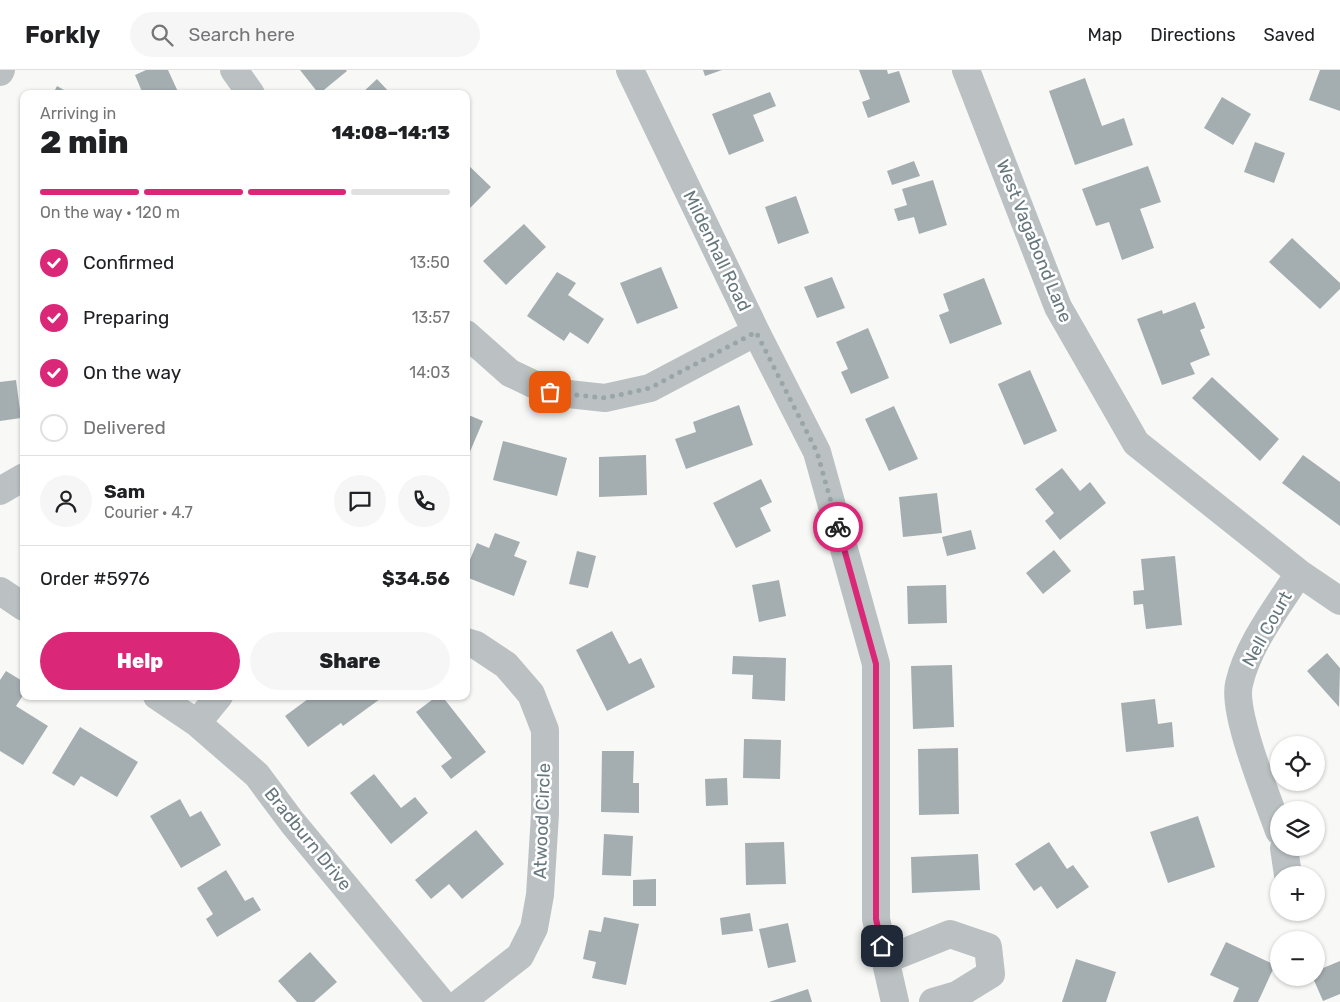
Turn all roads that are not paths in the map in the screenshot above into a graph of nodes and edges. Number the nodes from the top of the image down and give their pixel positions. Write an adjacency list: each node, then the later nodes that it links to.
1 (234, 70): 4 (street)
2 (630, 70): 5 (street, Mildenhall Road)
3 (966, 70): 9 (street, West Vagabond Lane)
4 (248, 90)
5 (756, 332): 6 (street); 18 (street, Mildenhall Road)
6 (470, 338)
7 (20, 479): 8 (street)
8 (0, 491)
9 (1299, 573): 11 (street, West Vagabond Lane); 17 (street, Nell Court)
10 (0, 591): 12 (street)
11 (1340, 601)
12 (20, 604)
13 (470, 643): 20 (street, Atwood Circle)
14 (163, 700): 16 (street, Bradburn Drive)
15 (216, 700): 16 (street)
16 (197, 723): 19 (street, Bradburn Drive)
17 (1270, 806)
18 (885, 960): 21 (street, Mildenhall Road); 22 (street)
19 (441, 1002)
20 (461, 1002)
21 (895, 1002)
22 (933, 1002)

